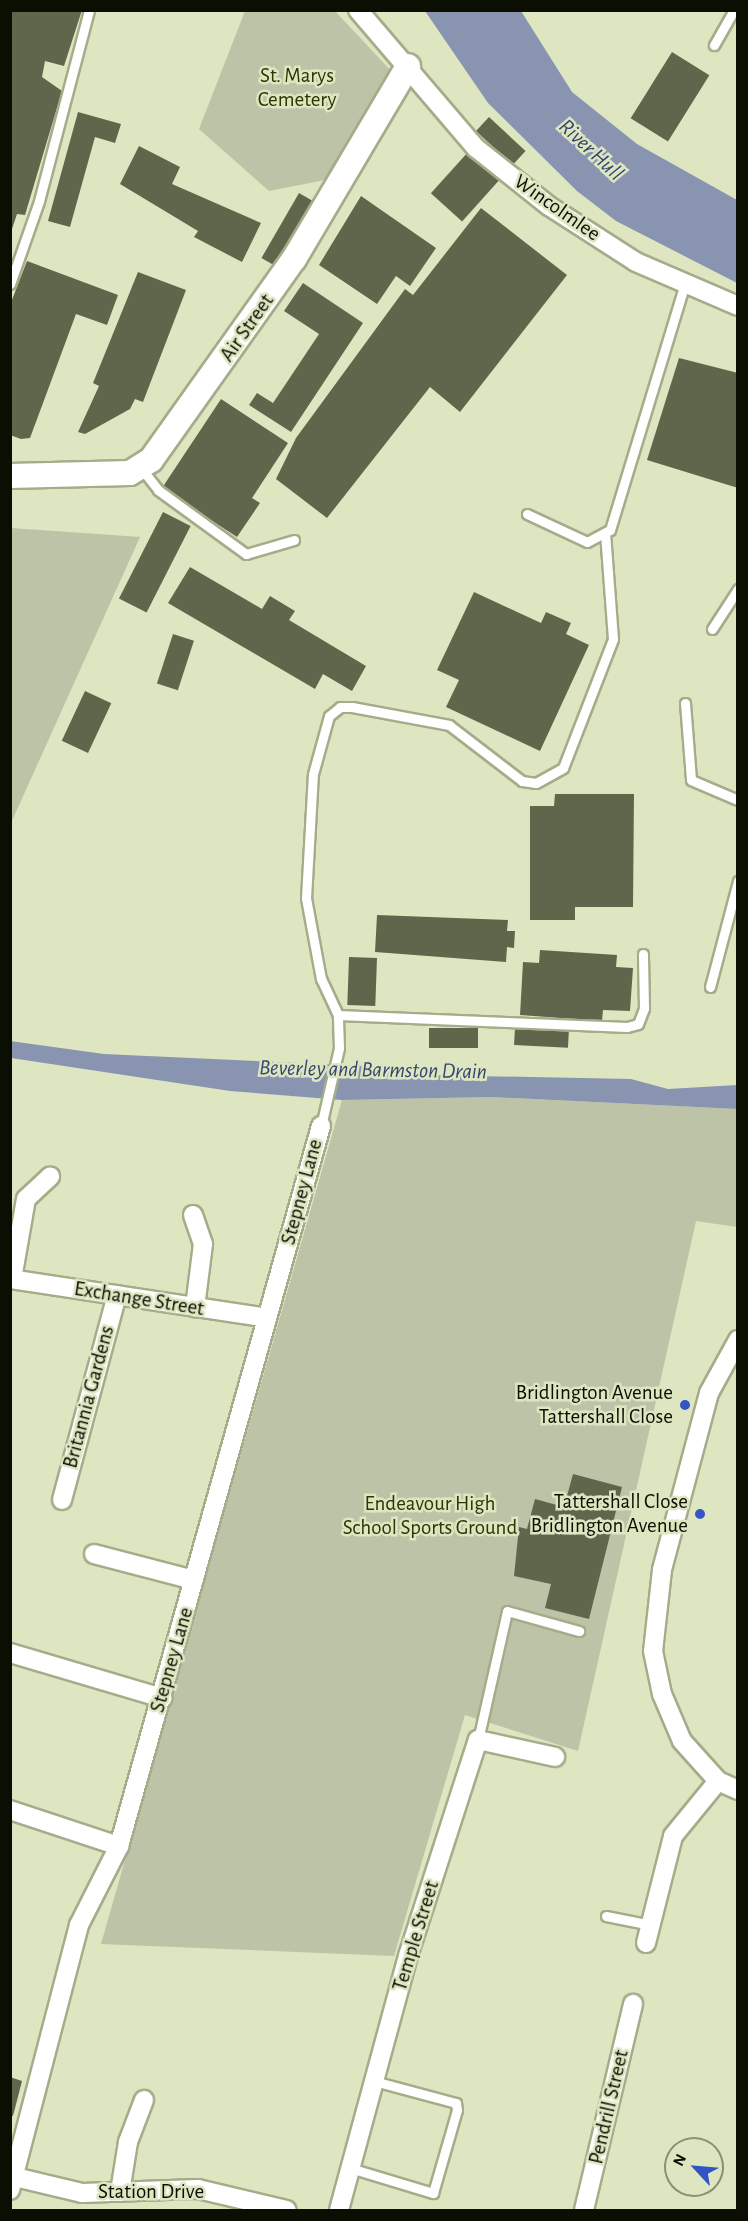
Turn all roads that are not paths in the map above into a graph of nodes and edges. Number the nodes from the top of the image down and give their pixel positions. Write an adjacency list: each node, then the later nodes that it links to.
1 (90, 10): 7 (lane)
2 (358, 10): 5 (street, Wincolmlee)
3 (734, 10): 4 (lane)
4 (714, 45)
5 (408, 66): 6 (street, Wincolmlee); 9 (street, Air Street)
6 (685, 283): 8 (street, Wincolmlee); 12 (lane)
7 (10, 284)
8 (738, 306)
9 (140, 466): 10 (street, Air Street); 13 (lane)
10 (10, 476)
11 (527, 514): 12 (lane)
12 (605, 533): 21 (lane)
13 (294, 540)
14 (738, 589): 15 (lane)
15 (712, 629)
16 (685, 703): 17 (lane)
17 (738, 800)
18 (738, 882): 20 (lane)
19 (644, 954): 21 (lane)
20 (710, 987)
21 (338, 1015): 22 (lane)
22 (321, 1125): 28 (street, Stepney Lane)
23 (50, 1177): 25 (street)
24 (193, 1215): 27 (street)
25 (11, 1279): 26 (street, Exchange Street)
26 (117, 1295): 27 (street, Exchange Street); 30 (street, Britannia Gardens)
27 (195, 1307): 28 (street, Exchange Street)
28 (267, 1318): 32 (street, Stepney Lane)
29 (738, 1340): 38 (street)
30 (62, 1500)
31 (94, 1554): 32 (street)
32 (194, 1580): 35 (street, Stepney Lane)
33 (579, 1630): 36 (lane)
34 (10, 1653): 35 (street)
35 (162, 1698): 41 (street, Stepney Lane)
36 (478, 1740): 37 (street); 45 (street, Temple Street)
37 (555, 1757)
38 (718, 1781): 39 (street); 43 (street)
39 (738, 1790)
40 (10, 1810): 41 (street)
41 (119, 1846): 48 (street, Stepney Lane)
42 (606, 1916): 43 (lane)
43 (649, 1934)
44 (633, 2004): 52 (street, Pendrill Street)
45 (375, 2081): 47 (street, Temple Street); 47 (lane)
46 (144, 2100): 49 (street)
47 (350, 2168): 51 (street, Temple Street)
48 (13, 2184): 49 (street, Station Drive)
49 (120, 2192): 50 (street, Station Drive)
50 (287, 2211)
51 (339, 2211)
52 (584, 2211)

